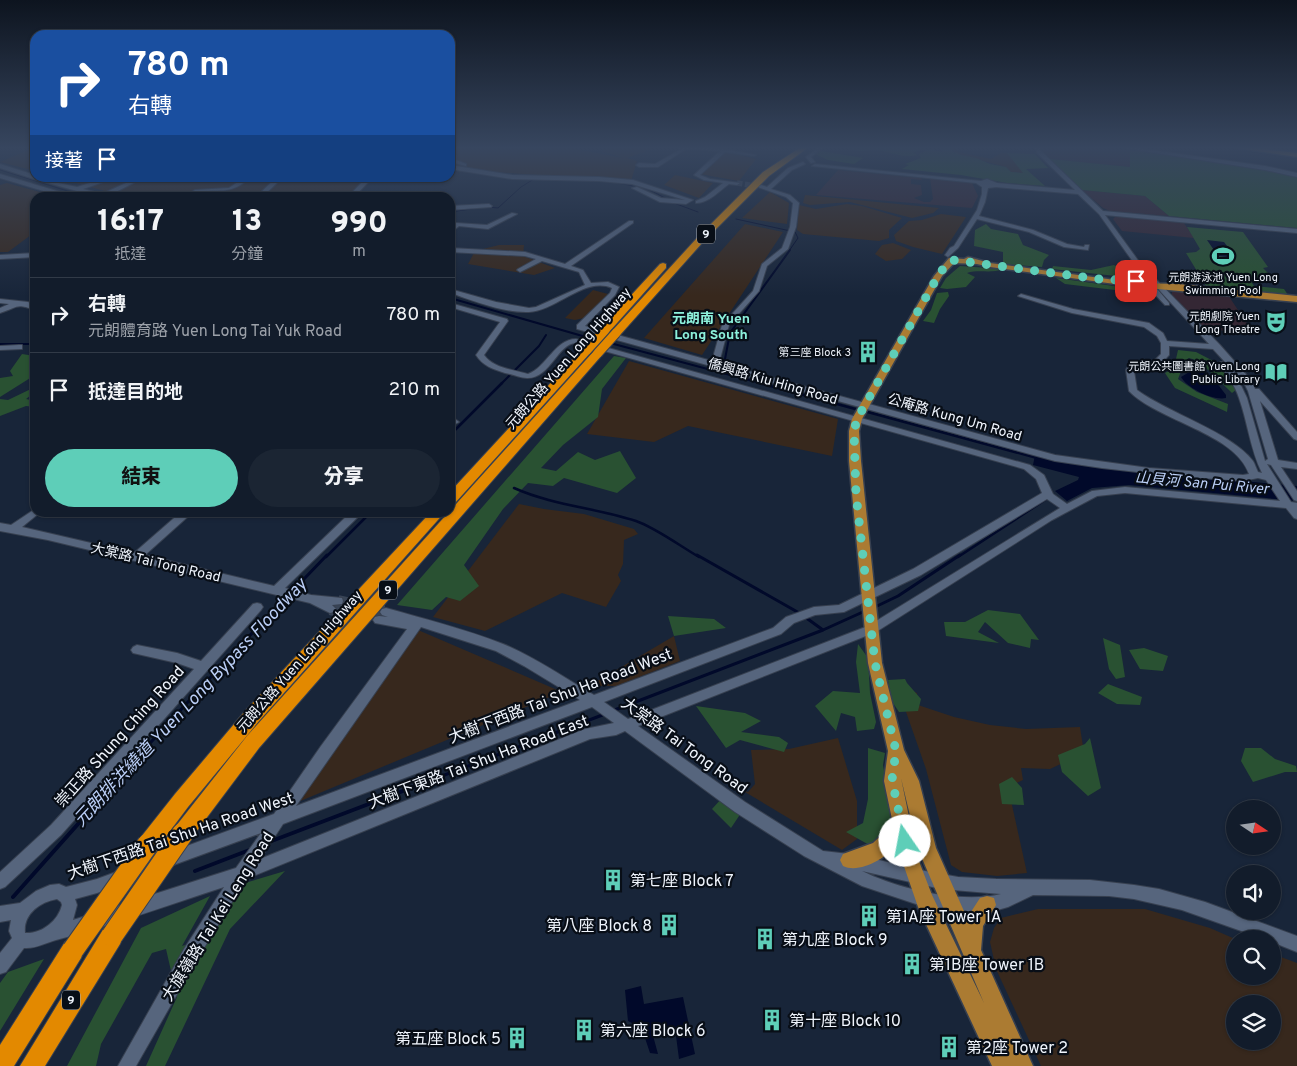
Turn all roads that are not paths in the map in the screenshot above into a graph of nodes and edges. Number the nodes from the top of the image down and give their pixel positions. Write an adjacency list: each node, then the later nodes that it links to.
1 (657, 197): 9 (street)
2 (676, 197): 9 (street)
3 (708, 197): 9 (street)
4 (733, 197): 20 (highway, 9)
5 (743, 197): 50 (highway, 元朗公路 Yuen Long Highway / 9, bridge)
6 (789, 197): 52 (street)
7 (985, 197): 14 (street)
8 (1083, 197): 12 (street)
9 (688, 201)
10 (489, 206): 11 (street)
11 (455, 208)
12 (1101, 212): 19 (street); 28 (street)
13 (514, 214): 17 (street)
14 (974, 217): 21 (street); 27 (street)
15 (631, 222): 29 (street)
16 (455, 224): 17 (street)
17 (458, 224): 18 (street)
18 (455, 227)
19 (1297, 230)
20 (683, 245)
21 (1087, 246)
22 (455, 250): 26 (street)
23 (30, 255): 24 (street)
24 (0, 257)
25 (671, 258): 43 (highway, 元朗公路 Yuen Long Highway / 9)
26 (540, 259): 29 (street); 30 (street)
27 (949, 259): 32 (main road); 54 (main road)
28 (1138, 264): 32 (street); 32 (street)
29 (566, 266): 31 (street)
30 (520, 270)
31 (589, 285): 39 (street); 44 (street, 公庵路 Kung Um Road)
32 (1153, 285): 35 (main road); 46 (street); 49 (street)
33 (455, 292): 39 (street)
34 (1021, 296): 45 (street)
35 (1297, 299)
36 (0, 302): 37 (street)
37 (18, 303): 38 (street); 41 (street)
38 (30, 304)
39 (496, 304): 42 (street)
40 (455, 306): 42 (street)
41 (0, 311)
42 (483, 314): 51 (street, 僑興路 Kiu Hing Road)
43 (605, 330): 50 (highway, 元朗公路 Yuen Long Highway / 9, bridge)
44 (634, 342): 51 (street); 52 (street, 公庵路 Kung Um Road)
45 (1165, 342): 46 (street); 57 (street)
46 (1207, 347): 49 (street); 58 (street)
47 (0, 348): 48 (street)
48 (13, 348)
49 (1217, 348): 53 (street)
50 (593, 351): 67 (highway, 元朗公路 Yuen Long Highway / 9); 70 (highway, 元朗公路 Yuen Long Highway / 9, bridge)
51 (623, 354): 54 (street, 僑興路 Kiu Hing Road)
52 (718, 365): 54 (street, 公庵路 Kung Um Road)
53 (1248, 382): 55 (street); 60 (street)
54 (860, 413): 56 (street, 公庵路 Kung Um Road); 59 (street, 僑興路 Kiu Hing Road); 81 (main road)
55 (1297, 437)
56 (1024, 450): 59 (street); 64 (street, 公庵路 Kung Um Road)
57 (1236, 450): 63 (street); 64 (street)
58 (1263, 464): 60 (street); 65 (street)
59 (1020, 465): 66 (street, 僑興路 Kiu Hing Road)
60 (1276, 466): 61 (street); 62 (street); 65 (street)
61 (1297, 466)
62 (1297, 472)
63 (1254, 475): 64 (street, 公庵路 Kung Um Road); 65 (street, 公庵路 Kung Um Road)
64 (1230, 476)
65 (1279, 481): 68 (street)
66 (1048, 494): 69 (street); 81 (street, 大樹下西路 Tai Shu Ha Road West)
67 (455, 495)
68 (1292, 502): 69 (street, 大樹下東路 Tai Shu Ha Road East); 72 (street)
69 (1067, 508): 88 (street, 大樹下東路 Tai Shu Ha Road East)
70 (455, 509)
71 (30, 516): 78 (street)
72 (1297, 516)
73 (182, 517): 79 (street)
74 (353, 517): 80 (street)
75 (434, 517): 115 (highway, 元朗公路 Yuen Long Highway / 9, bridge)
76 (448, 517): 110 (highway, 元朗公路 Yuen Long Highway / 9, bridge)
77 (0, 527): 78 (street, 大棠路 Tai Tong Road)
78 (13, 529): 79 (street, 大棠路 Tai Tong Road)
79 (136, 557): 80 (street, 大棠路 Tai Tong Road)
80 (275, 590): 82 (street, 大棠路 Tai Tong Road)
81 (869, 598): 88 (main road); 91 (street, 大樹下西路 Tai Shu Ha Road West)
82 (311, 599): 83 (street, 大棠路 Tai Tong Road); 85 (street, 大棠路 Tai Tong Road)
83 (338, 601)
84 (257, 607): 90 (street, 崇正路 Shung Ching Road)
85 (330, 609)
86 (382, 616): 87 (street, 大棠路 Tai Tong Road)
87 (418, 623): 91 (street, 大棠路 Tai Tong Road); 94 (street, 大旗嶺路 Tai Kei Leng Road)
88 (872, 627): 92 (street, 大樹下東路 Tai Shu Ha Road East); 93 (main road)
89 (137, 650): 90 (street)
90 (203, 667): 100 (street, 崇正路 Shung Ching Road)
91 (594, 702): 92 (street, 大棠路 Tai Tong Road); 94 (street, 大樹下西路 Tai Shu Ha Road West)
92 (625, 723): 96 (street, 大棠路 Tai Tong Road); 98 (street, 大樹下東路 Tai Shu Ha Road East)
93 (896, 751): 95 (main road); 101 (main road)
94 (275, 825): 98 (street, 大旗嶺路 Tai Kei Leng Road); 103 (street, 大樹下西路 Tai Shu Ha Road West)
95 (902, 826): 97 (main road); 99 (main road)
96 (818, 856): 97 (street, 大棠路 Tai Tong Road); 104 (street, 大棠路 Tai Tong Road)
97 (849, 860): 99 (street, 大棠路 Tai Tong Road)
98 (245, 869): 109 (street, 大樹下東路 Tai Shu Ha Road East); 117 (street, 大旗嶺路 Tai Kei Leng Road)
99 (915, 878): 101 (street, 大棠路 Tai Tong Road); 104 (main road)
100 (0, 882)
101 (940, 882): 102 (street, 大棠路 Tai Tong Road); 105 (main road)
102 (1028, 889): 106 (street, 大棠路 Tai Tong Road); 112 (street, 大棠路 Tai Tong Road)
103 (66, 894): 107 (street, 大樹下西路 Tai Shu Ha Road West); 109 (street, 大樹下西路 Tai Shu Ha Road West)
104 (925, 900): 105 (street, 大棠路 Tai Tong Road); 118 (main road)
105 (950, 904): 106 (street, 大棠路 Tai Tong Road); 113 (main road)
106 (987, 904): 113 (main road)
107 (24, 910): 108 (street, 大樹下西路 Tai Shu Ha Road West); 111 (street)
108 (0, 914)
109 (52, 932): 111 (street, 大樹下西路 Tai Shu Ha Road West)
110 (112, 936): 116 (highway, 元朗公路 Yuen Long Highway / 9)
111 (20, 940): 114 (street)
112 (1297, 944)
113 (976, 962): 119 (main road)
114 (0, 966)
115 (0, 1066)
116 (32, 1066)
117 (127, 1066)
118 (1003, 1066)
119 (1022, 1066)

